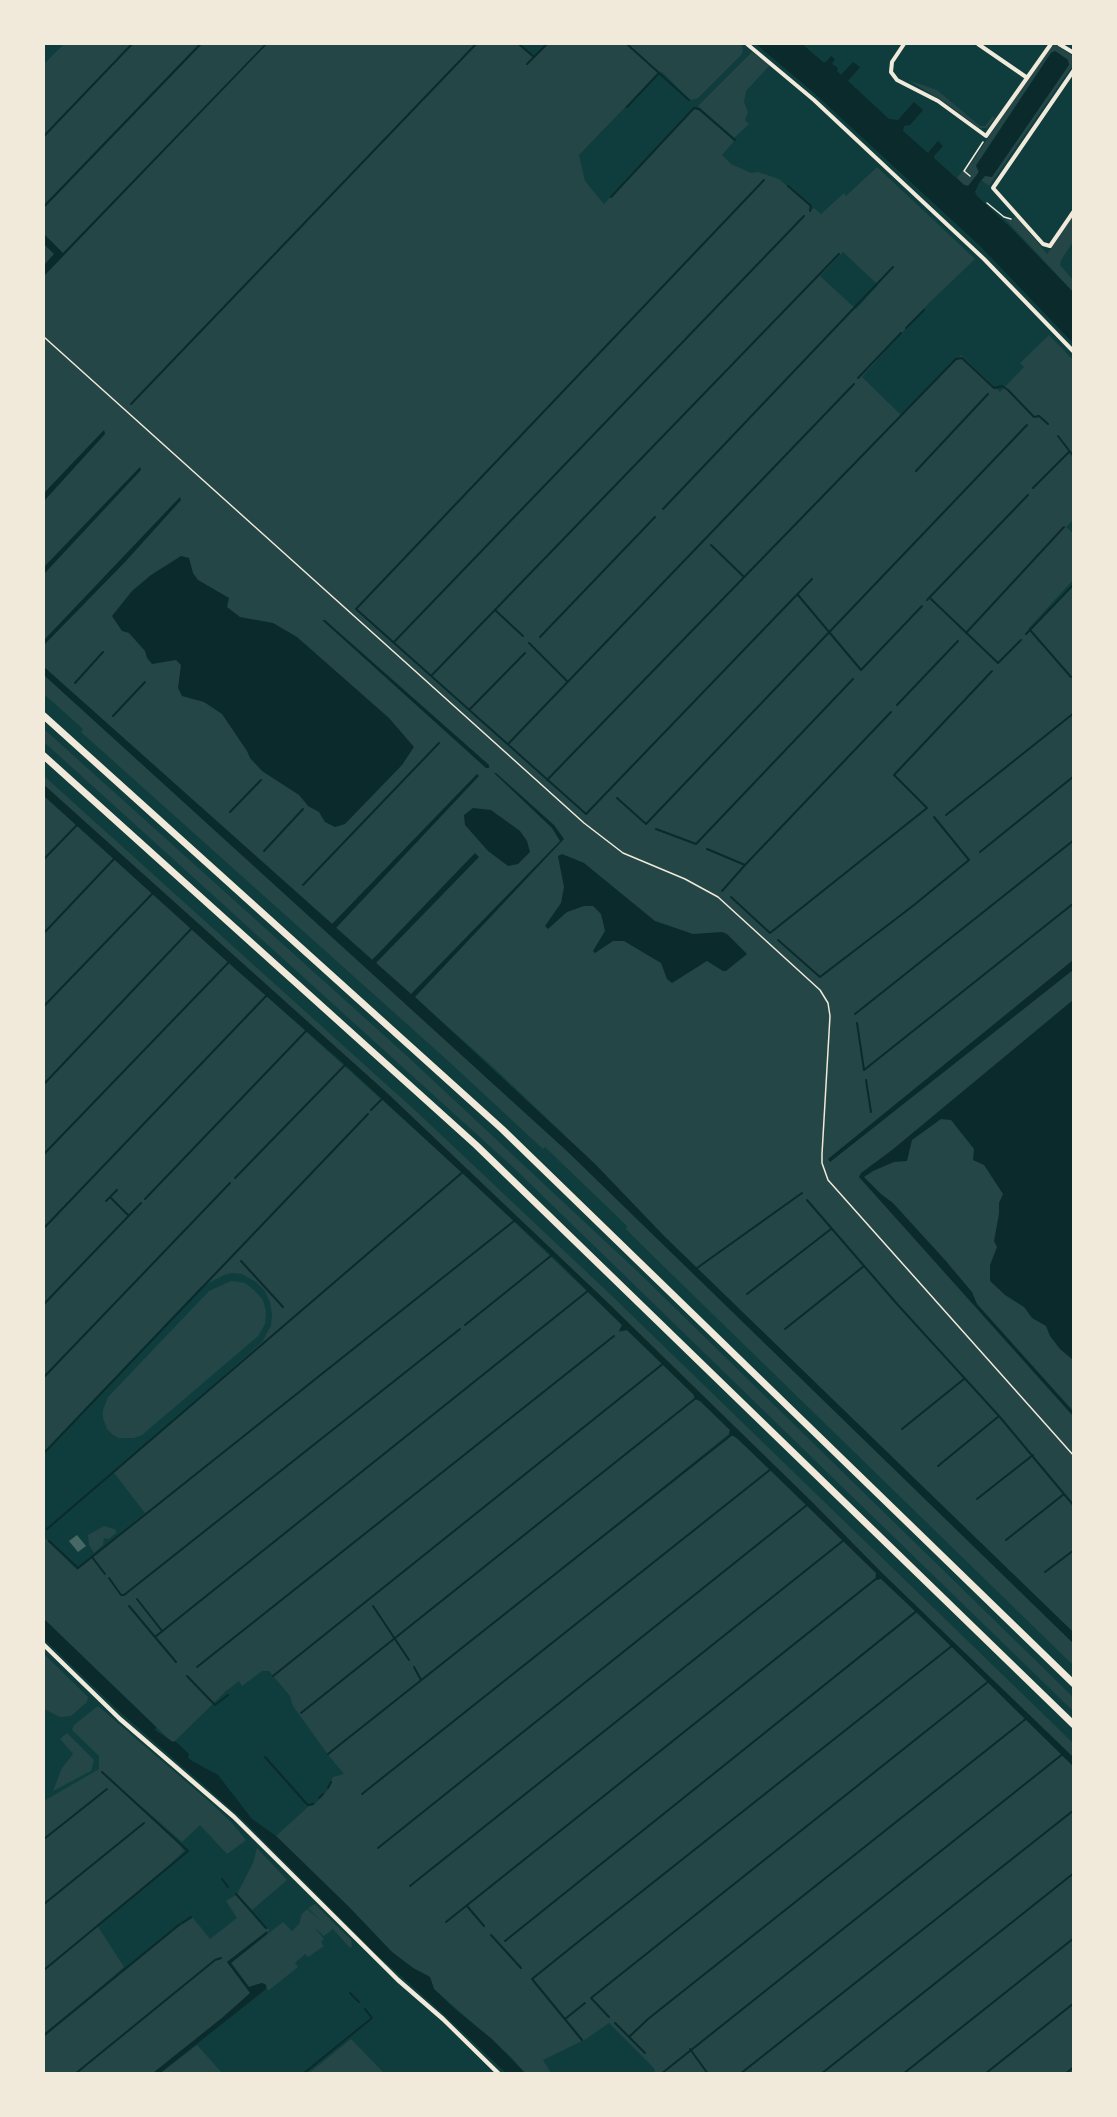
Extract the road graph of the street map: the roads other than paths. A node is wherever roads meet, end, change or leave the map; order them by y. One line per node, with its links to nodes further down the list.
1 (747, 44): 12 (street)
2 (904, 44): 10 (street)
3 (978, 44): 10 (street)
4 (1051, 44): 10 (street)
5 (1059, 44): 7 (street)
6 (1071, 44): 7 (street)
7 (1067, 49): 8 (street)
8 (1074, 53)
9 (1074, 70): 11 (street)
10 (1026, 77)
11 (1074, 211)
12 (1074, 352)
13 (44, 716): 16 (highway)
14 (44, 756): 17 (highway)
15 (44, 1645): 18 (street)
16 (1074, 1684)
17 (1074, 1725)
18 (499, 2073)

